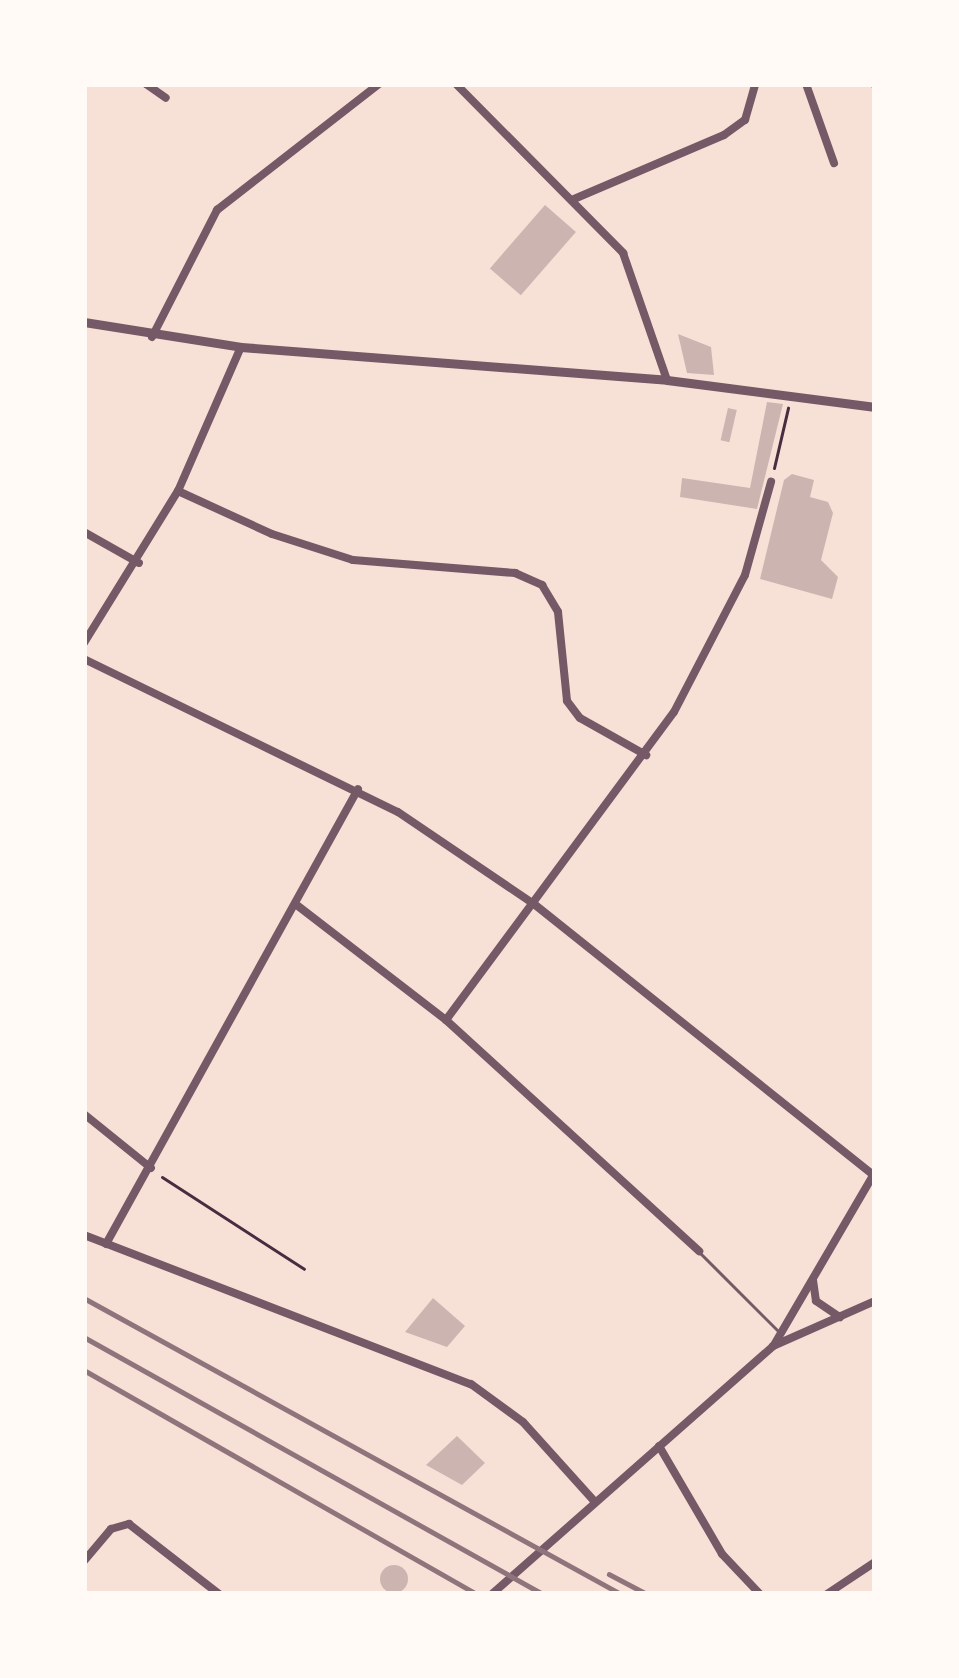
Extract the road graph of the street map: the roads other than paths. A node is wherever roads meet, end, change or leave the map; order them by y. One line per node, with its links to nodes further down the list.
1 (146, 84): 6 (street)
2 (379, 84): 10 (street)
3 (456, 84): 8 (street)
4 (755, 84): 8 (street)
5 (806, 84): 7 (street)
6 (166, 98)
7 (834, 164)
8 (574, 199): 12 (street)
9 (84, 322): 10 (street)
10 (152, 338): 11 (street)
11 (241, 347): 12 (street); 15 (street)
12 (667, 380): 13 (street)
13 (875, 406)
14 (771, 482): 20 (street)
15 (178, 491): 17 (street); 20 (street)
16 (84, 532): 17 (street)
17 (139, 563): 18 (street)
18 (84, 643)
19 (84, 659): 21 (street)
20 (646, 755): 22 (street)
21 (358, 789): 22 (street); 23 (street)
22 (535, 904): 24 (street); 27 (street)
23 (298, 906): 24 (street); 26 (street)
24 (446, 1020): 30 (street)
25 (84, 1114): 26 (street)
26 (151, 1168): 29 (street)
27 (874, 1174): 31 (street)
28 (84, 1235): 29 (street)
29 (106, 1244): 37 (street)
30 (699, 1251): 34 (lane)
31 (813, 1278): 33 (street); 34 (street)
32 (875, 1301): 33 (street)
33 (840, 1317): 35 (street)
34 (781, 1334): 35 (street)
35 (773, 1346): 36 (street)
36 (659, 1446): 37 (street); 42 (street)
37 (595, 1502): 41 (street)
38 (84, 1561): 40 (street)
39 (875, 1562): 43 (street)
40 (220, 1594)
41 (493, 1594)
42 (760, 1594)
43 (827, 1594)

